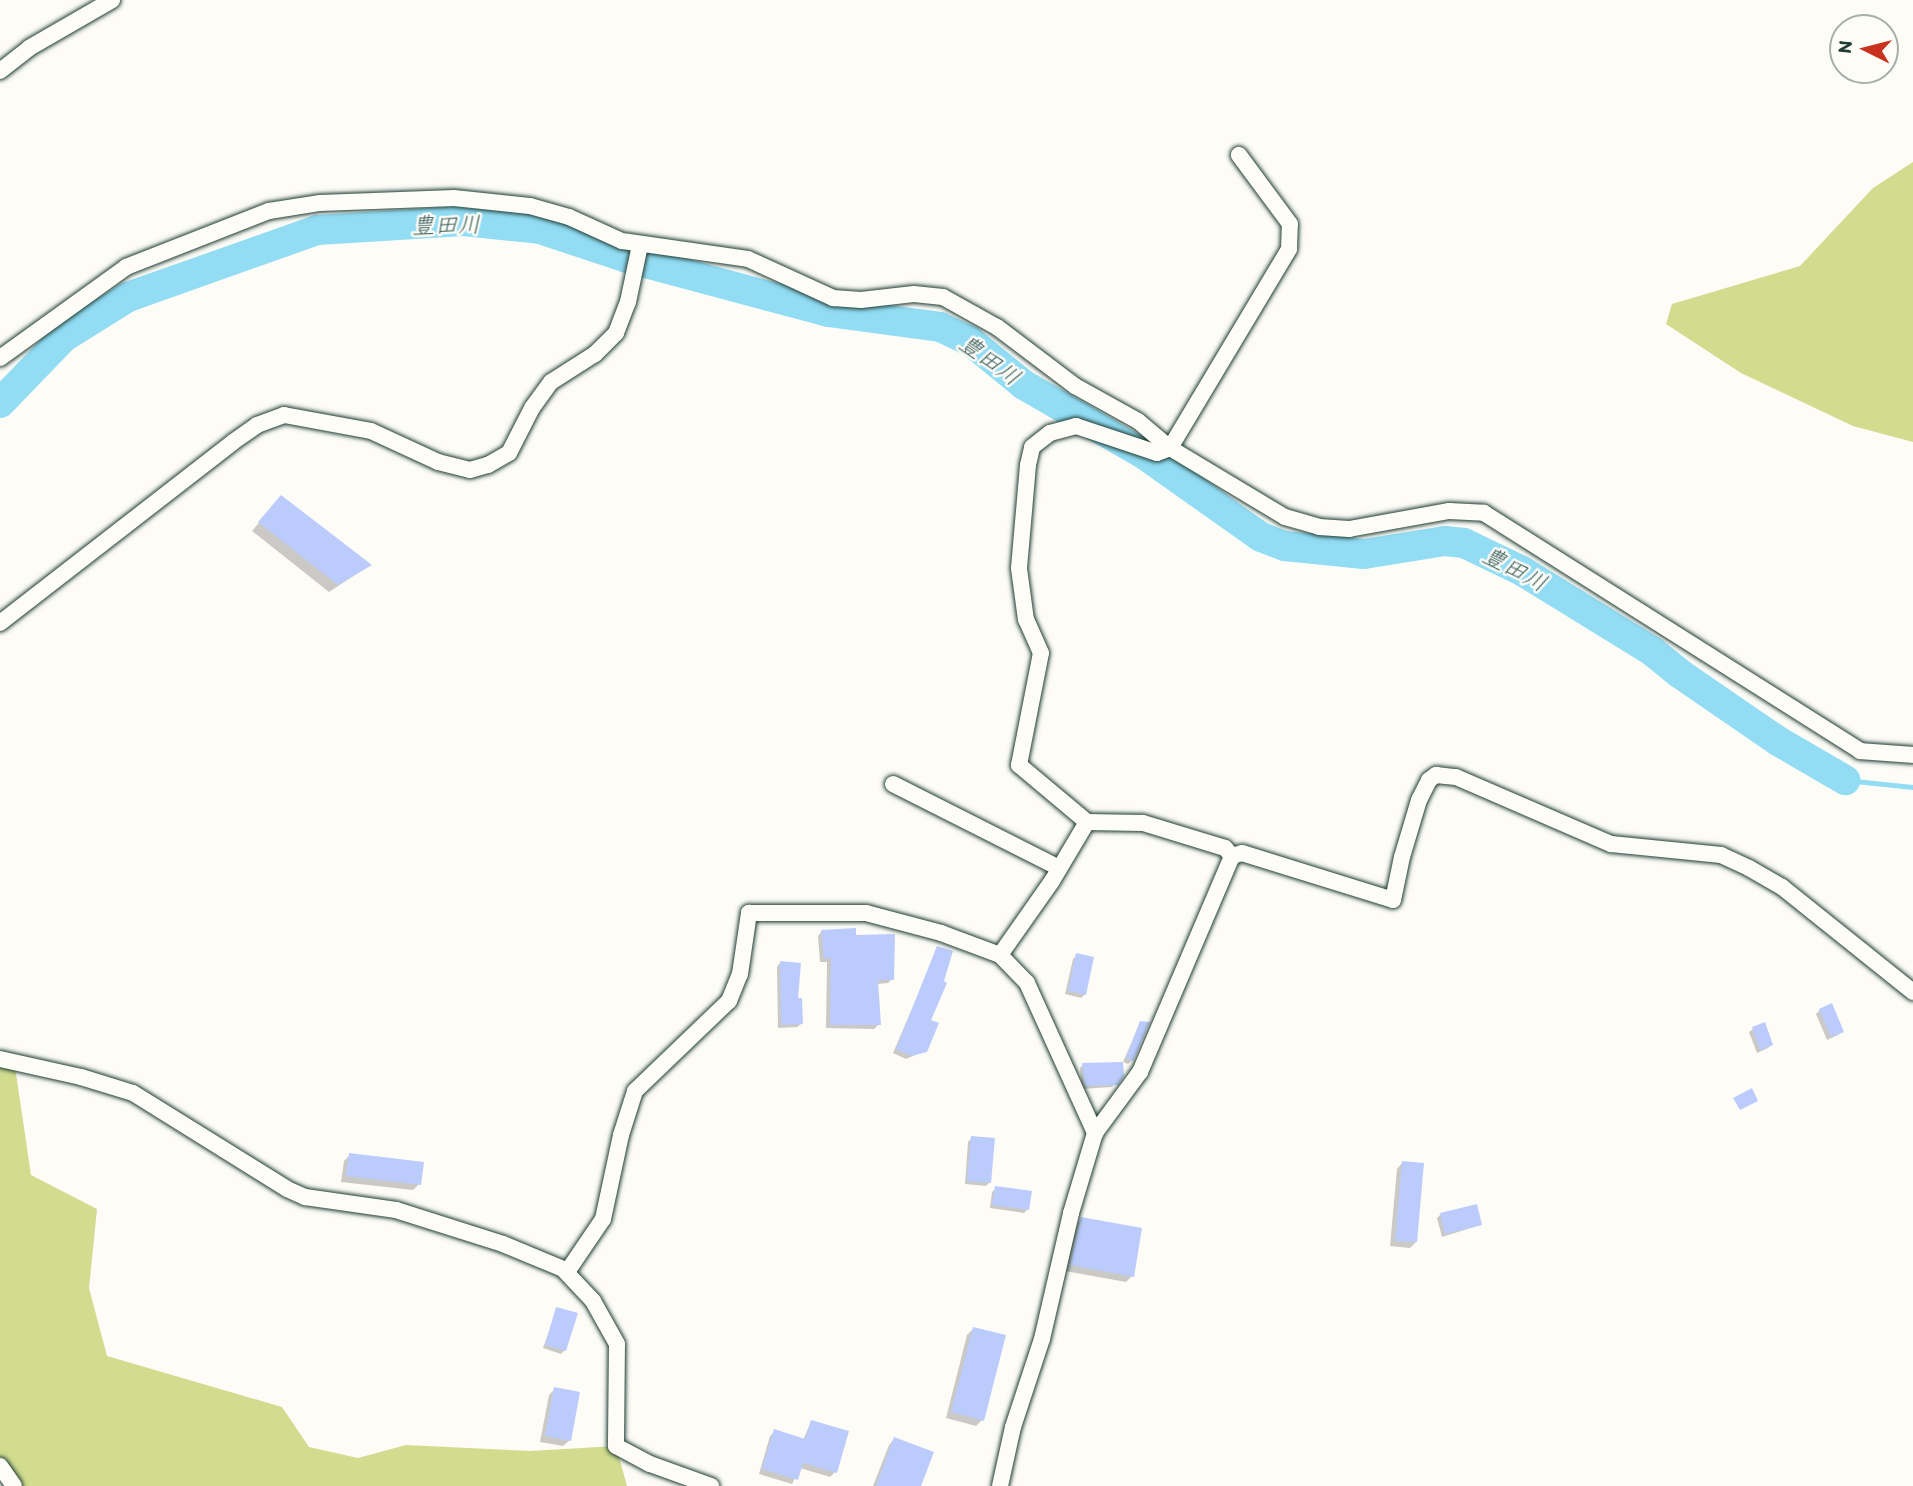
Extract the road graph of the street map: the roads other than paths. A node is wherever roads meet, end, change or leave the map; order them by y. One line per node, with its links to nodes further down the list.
1 (112, 0): 2 (street)
2 (0, 71)
3 (1239, 155): 6 (street)
4 (640, 245): 5 (street); 6 (street); 7 (street)
5 (0, 358)
6 (1170, 448): 8 (street); 10 (street)
7 (0, 623)
8 (1913, 755)
9 (893, 784): 12 (street)
10 (1087, 822): 11 (street); 12 (street)
11 (1232, 856): 14 (street); 16 (street)
12 (1059, 869): 13 (street)
13 (1000, 955): 16 (street); 17 (street)
14 (1913, 992)
15 (0, 1059): 17 (street)
16 (1095, 1133): 21 (street)
17 (567, 1272): 20 (street)
18 (0, 1466): 19 (street)
19 (14, 1486)
20 (711, 1486)
21 (1000, 1486)

